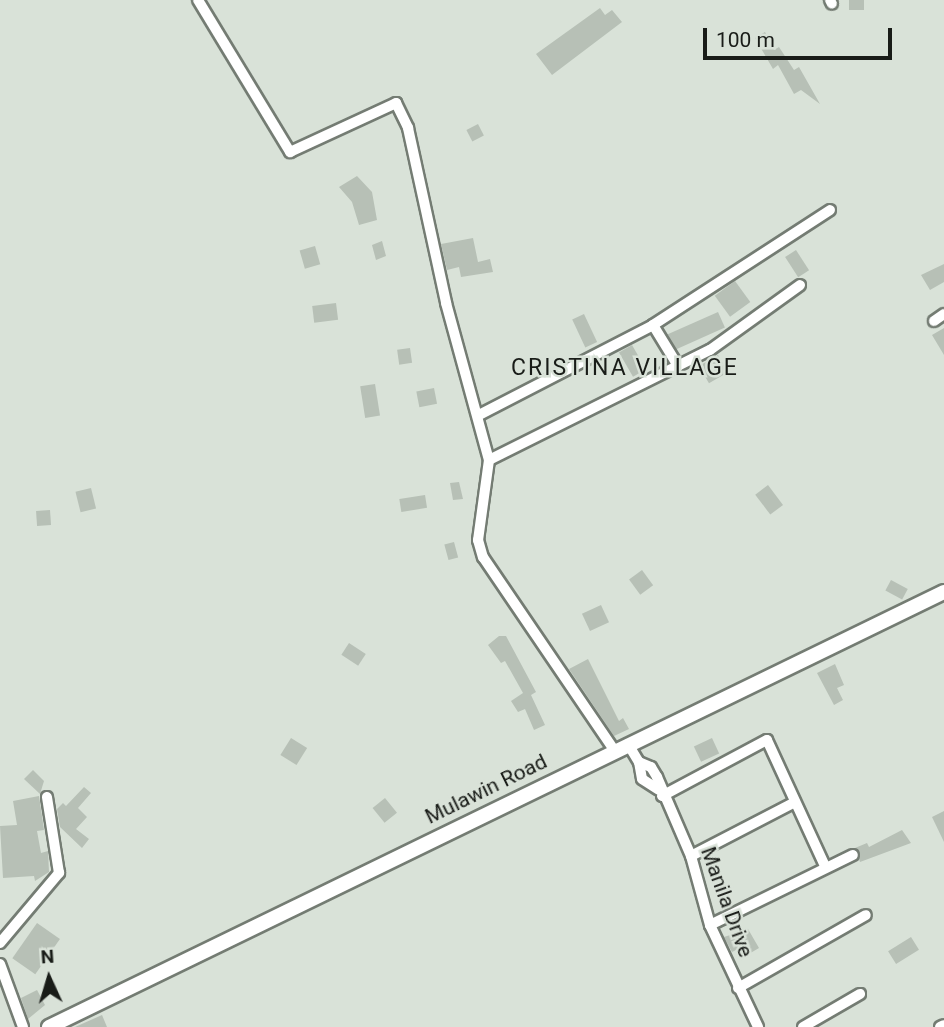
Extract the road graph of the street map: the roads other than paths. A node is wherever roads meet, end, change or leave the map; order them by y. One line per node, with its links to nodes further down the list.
1 (198, 0): 8 (street)
2 (830, 210): 6 (street)
3 (800, 285): 7 (street)
4 (944, 314): 5 (street)
5 (934, 321)
6 (653, 325): 7 (street); 8 (street)
7 (678, 366): 9 (street)
8 (480, 415): 9 (street)
9 (489, 460): 12 (street)
10 (944, 592): 11 (main road, Mulawin Road)
11 (628, 744): 12 (main road, Mulawin Road); 13 (street, Manila Drive)
12 (614, 750): 26 (main road, Mulawin Road)
13 (660, 793): 15 (street); 17 (street, Manila Drive)
14 (47, 797): 21 (street)
15 (795, 802): 17 (street); 18 (street)
16 (853, 855): 18 (street)
17 (691, 856): 20 (street, Manila Drive)
18 (825, 866): 20 (street)
19 (866, 915): 23 (street)
20 (710, 925): 23 (street, Manila Drive)
21 (0, 943)
22 (0, 964): 25 (street)
23 (738, 988): 27 (street, Manila Drive)
24 (860, 994): 28 (street)
25 (23, 1027)
26 (49, 1027)
27 (758, 1027)
28 (803, 1027)

